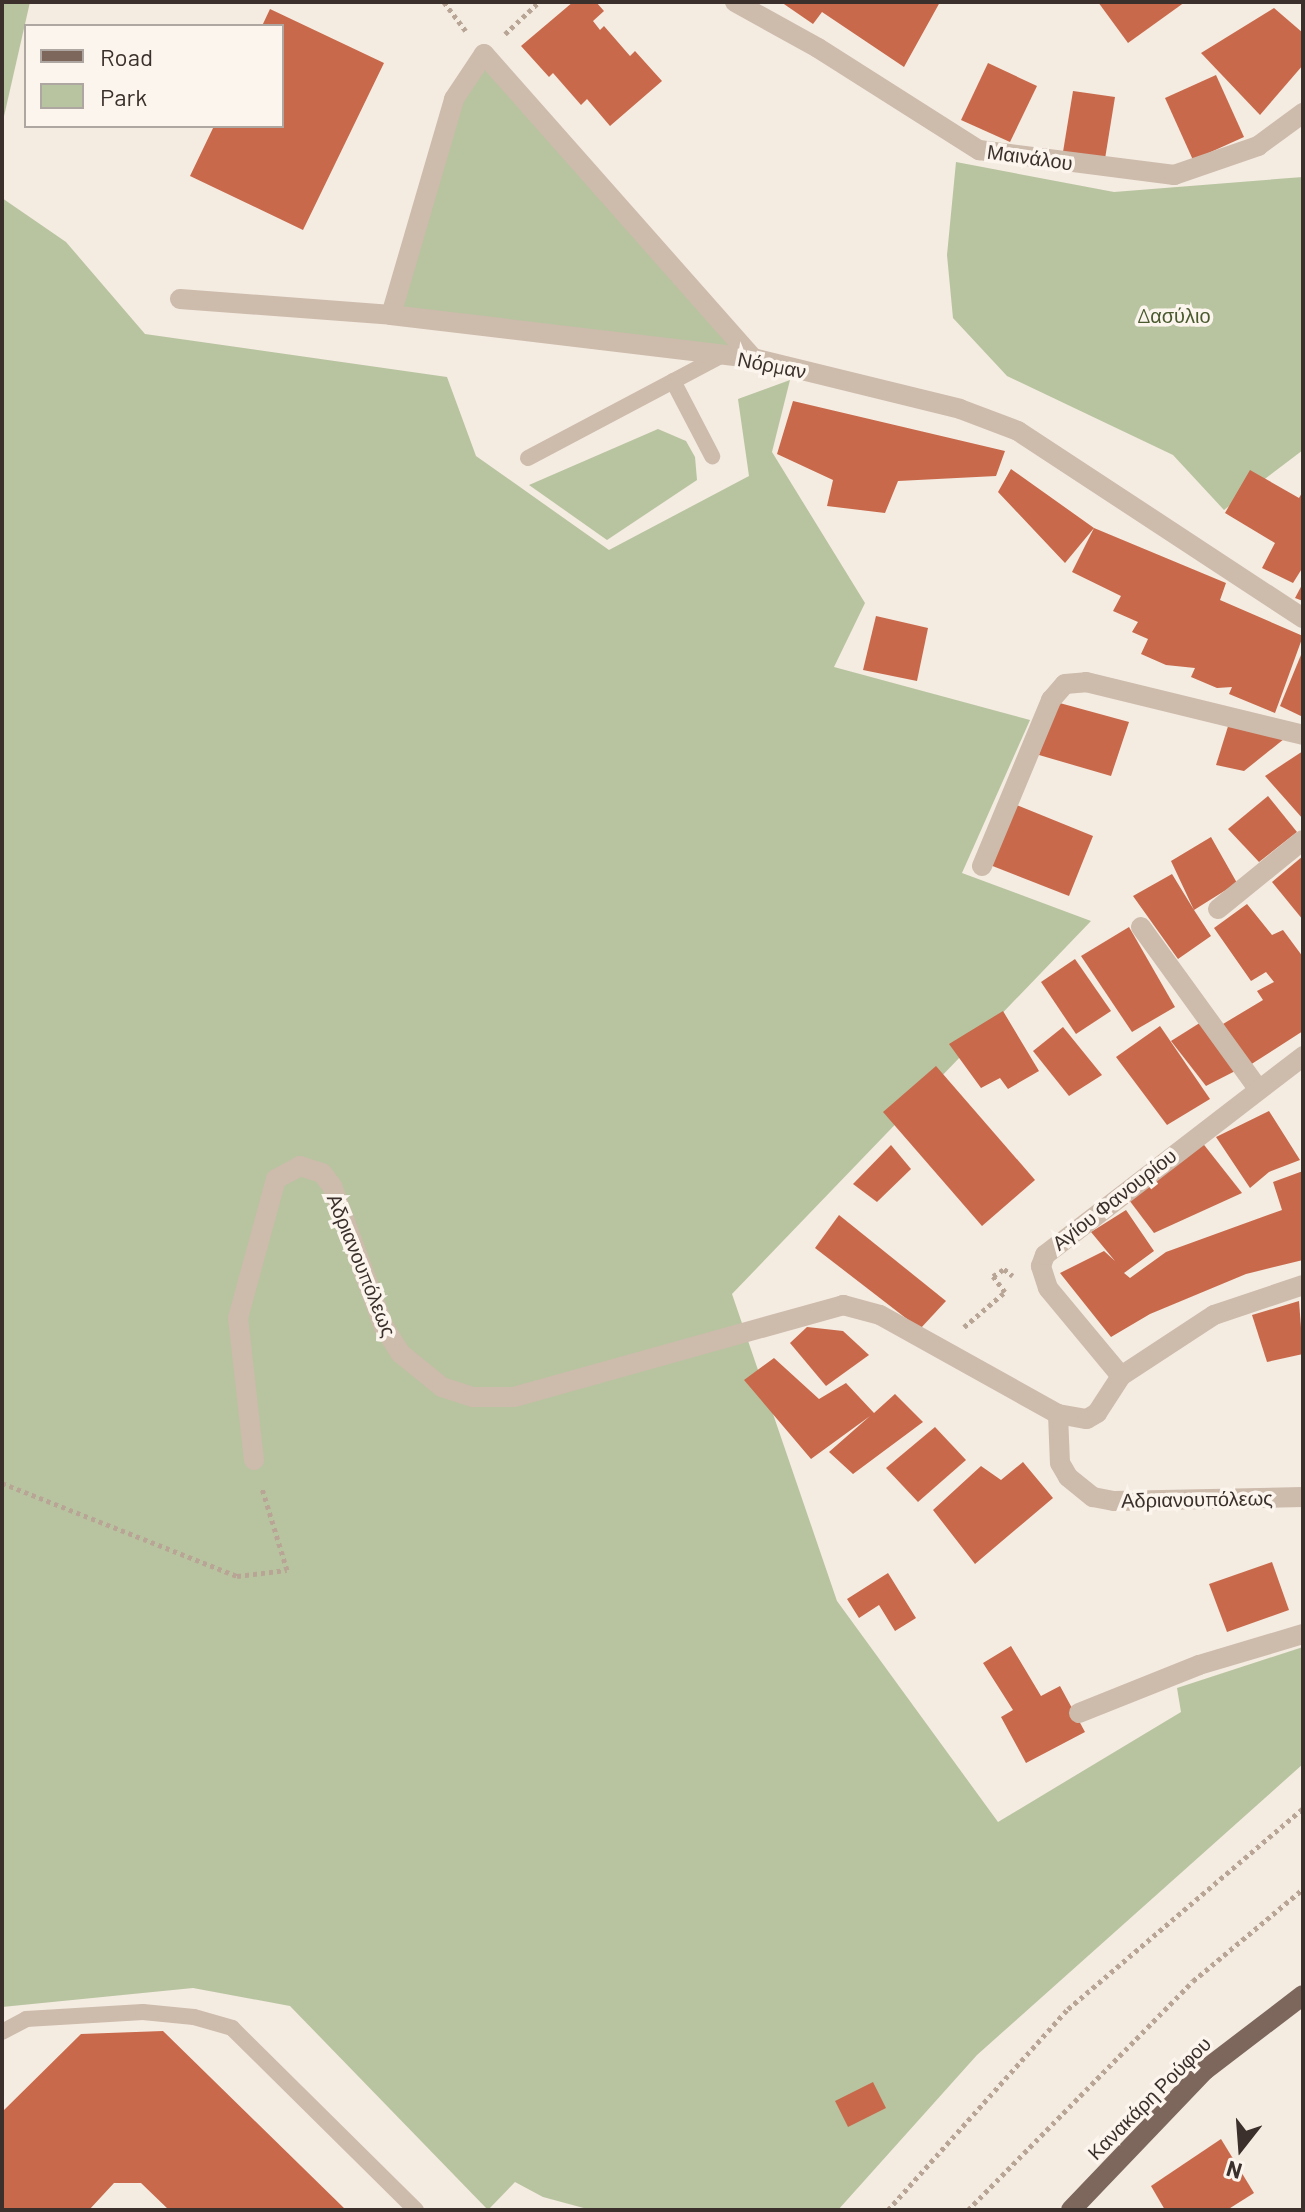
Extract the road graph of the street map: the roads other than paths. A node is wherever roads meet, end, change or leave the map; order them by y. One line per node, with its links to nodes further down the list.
1 (735, 2): 2 (street, Μαινάλου)
2 (1303, 113)
3 (180, 299): 4 (street, Νόρμαν)
4 (391, 315): 5 (street, Νόρμαν); 6 (street)
5 (721, 356): 6 (street, Νόρμαν); 7 (lane)
6 (753, 358): 10 (street, Νόρμαν)
7 (673, 381): 8 (lane); 9 (lane)
8 (712, 456)
9 (528, 458)
10 (1303, 618)
11 (1303, 735): 13 (street)
12 (1303, 840): 14 (street)
13 (982, 866)
14 (1218, 909)
15 (1141, 927): 17 (street)
16 (1303, 1056): 17 (street, Αγίου Φανουρίου)
17 (1257, 1087): 19 (street, Αγίου Φανουρίου)
18 (1303, 1285): 19 (street)
19 (1121, 1376): 20 (street)
20 (1058, 1414): 21 (street, Αδριανουπόλεως); 22 (street, Αδριανουπόλεως)
21 (254, 1460)
22 (1303, 1497)
23 (1303, 1634): 24 (street)
24 (1079, 1713)
25 (1303, 1995): 28 (main road, Κανακάρη Ρούφου)
26 (2, 2032): 27 (lane)
27 (416, 2210)
28 (1071, 2210)

